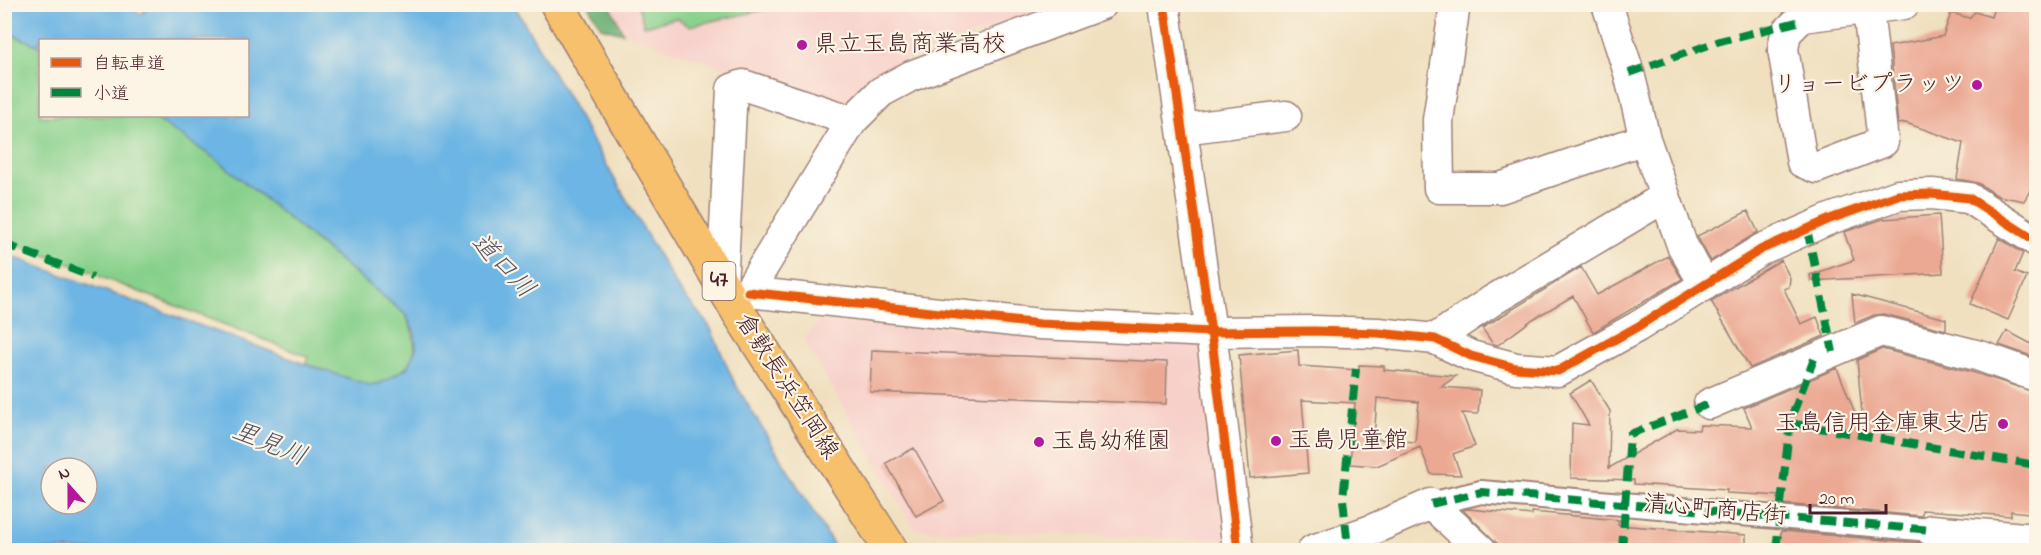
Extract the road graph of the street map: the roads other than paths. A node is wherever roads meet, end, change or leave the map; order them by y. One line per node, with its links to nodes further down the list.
1 (557, 4): 15 (main road, 倉敷長浜笠岡線 / 47)
2 (1102, 4): 9 (street)
3 (1164, 4): 10 (street)
4 (1455, 4): 11 (street)
5 (1607, 4): 11 (street)
6 (1904, 4): 7 (street)
7 (1868, 9): 7 (street)
8 (1286, 116): 10 (street)
9 (852, 121): 15 (street); 15 (street)
10 (1182, 129): 16 (street)
11 (1645, 139): 12 (street)
12 (1665, 197): 14 (street); 17 (street)
13 (2037, 241): 14 (street)
14 (1705, 285): 17 (street)
15 (736, 296): 16 (street); 23 (main road, 倉敷長浜笠岡線 / 47)
16 (1210, 332): 17 (street); 24 (street)
17 (1435, 339)
18 (2037, 376): 19 (street)
19 (1709, 404)
20 (1431, 504): 21 (street, 清心町商店街); 25 (street); 26 (street)
21 (1931, 530): 22 (street, 清心町商店街)
22 (2037, 539)
23 (891, 550)
24 (1238, 550)
25 (1313, 550)
26 (1481, 550)

